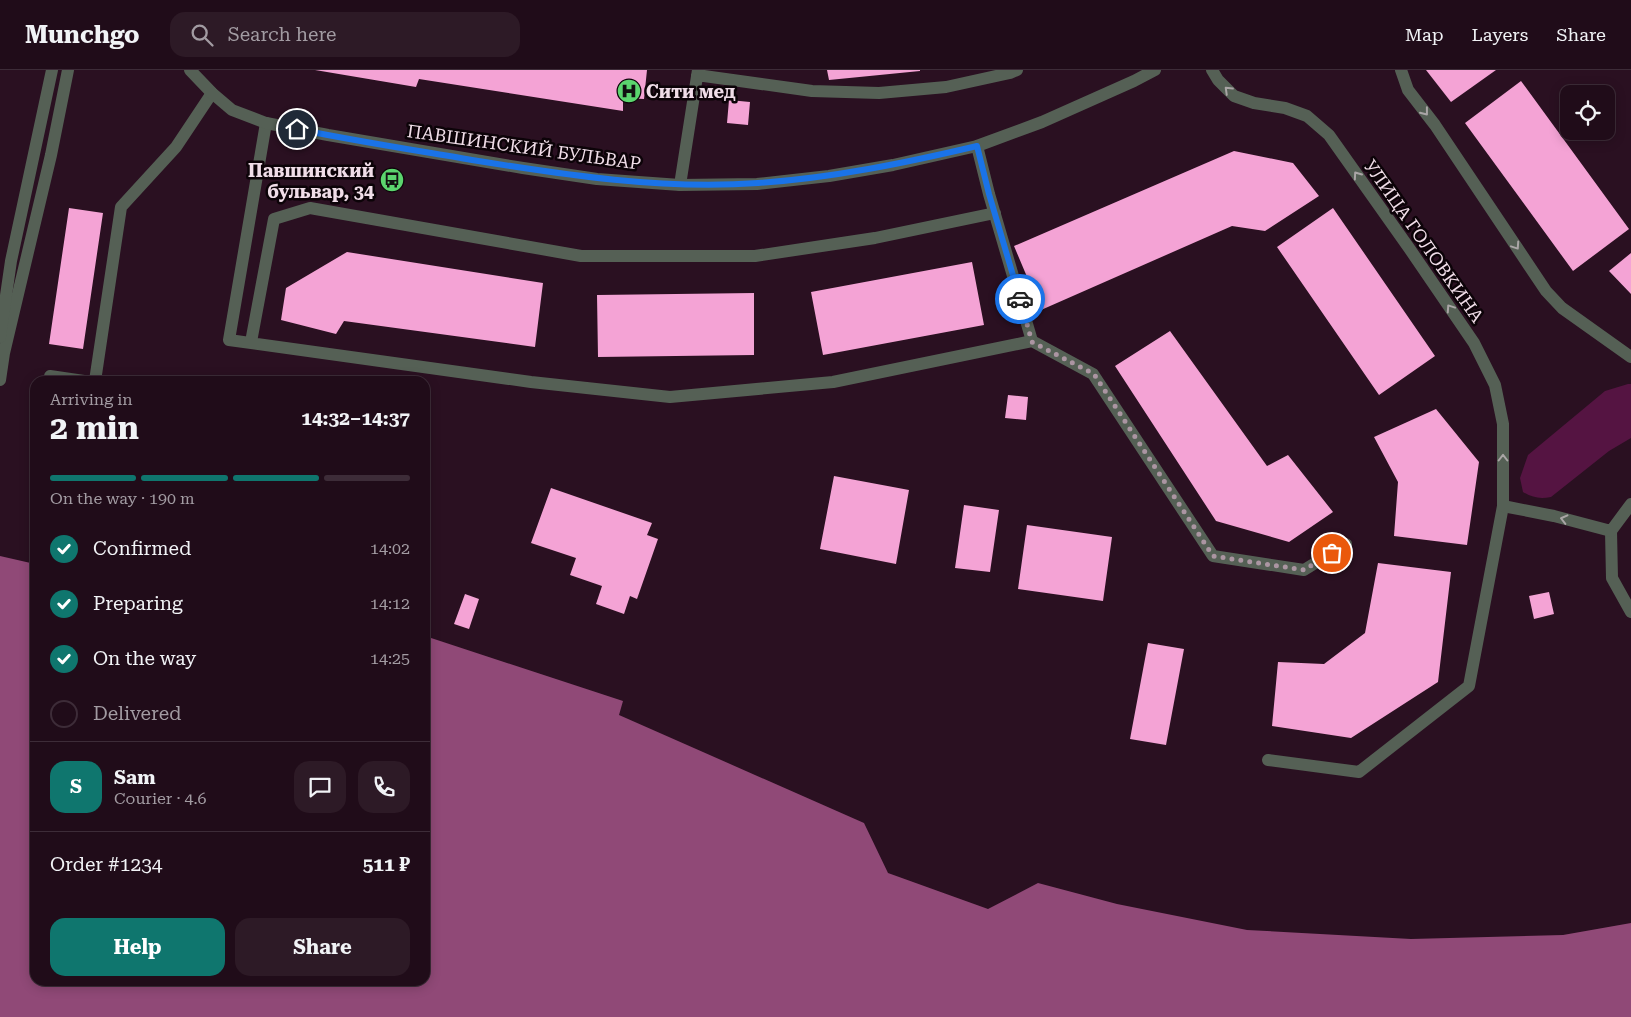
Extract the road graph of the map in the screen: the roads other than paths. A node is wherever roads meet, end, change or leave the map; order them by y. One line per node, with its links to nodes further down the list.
1 (52, 70): 14 (street)
2 (68, 70): 19 (street)
3 (190, 70): 9 (street, ПАВШИНСКИЙ БУЛЬВАР)
4 (1016, 70): 8 (street)
5 (1154, 70): 11 (street, ПАВШИНСКИЙ БУЛЬВАР)
6 (1212, 70): 21 (street, УЛИЦА ГОЛОВКИНА, one-way to 6)
7 (1401, 70): 17 (street, one-way to 17)
8 (698, 73): 12 (street)
9 (212, 93): 10 (street, ПАВШИНСКИЙ БУЛЬВАР); 18 (street)
10 (266, 123): 12 (street, ПАВШИНСКИЙ БУЛЬВАР); 15 (street)
11 (977, 146): 12 (street, ПАВШИНСКИЙ БУЛЬВАР); 13 (street)
12 (680, 184)
13 (995, 213): 15 (street); 16 (street)
14 (0, 337)
15 (251, 342): 16 (street)
16 (1032, 342): 23 (street)
17 (1631, 357)
18 (96, 376)
19 (0, 380)
20 (1631, 504): 22 (street)
21 (1502, 506): 22 (street, one-way to 21); 25 (street, УЛИЦА ГОЛОВКИНА)
22 (1611, 530): 24 (street)
23 (1346, 544)
24 (1631, 612)
25 (1268, 760)

